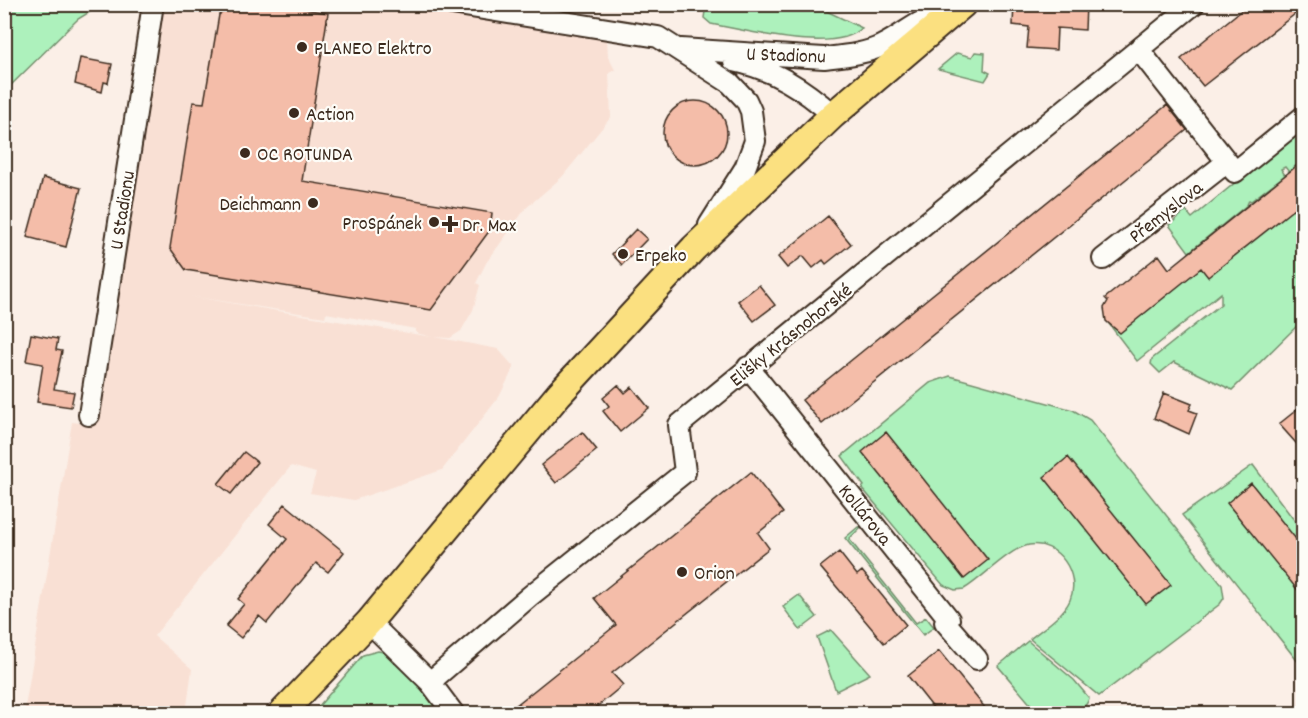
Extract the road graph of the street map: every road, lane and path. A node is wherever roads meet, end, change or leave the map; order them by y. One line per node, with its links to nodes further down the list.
1 (153, 4): 13 (street, U Stadionu)
2 (452, 4): 5 (street, U Stadionu)
3 (1194, 4): 6 (street, Elišky Krásnohorské)
4 (959, 7): 5 (street, U Stadionu); 7 (main road)
5 (678, 48): 7 (street, U Stadionu); 10 (street, U Stadionu)
6 (1139, 50): 9 (street); 12 (street, Elišky Krásnohorské)
7 (833, 115): 10 (main road)
8 (1304, 116): 9 (street)
9 (1227, 162): 11 (street, Přemyslova)
10 (694, 248): 14 (main road)
11 (1103, 260)
12 (748, 367): 15 (street, Kollárova); 16 (street, Elišky Krásnohorské)
13 (89, 415)
14 (369, 622): 16 (street); 17 (main road)
15 (977, 658)
16 (430, 682): 18 (street)
17 (281, 714)
18 (454, 714)

